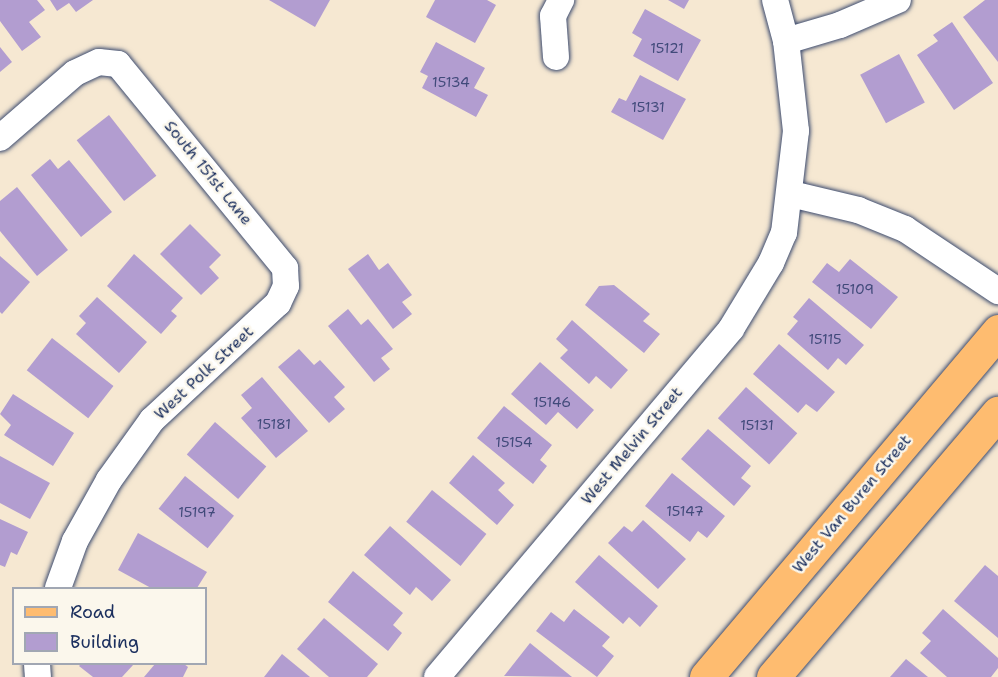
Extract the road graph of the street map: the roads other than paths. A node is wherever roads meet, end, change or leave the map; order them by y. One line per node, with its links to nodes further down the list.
1 (561, 0): 5 (street)
2 (775, 0): 4 (street, West Melvin Street)
3 (898, 0): 4 (street)
4 (786, 41): 7 (street, West Melvin Street)
5 (556, 57)
6 (0, 138): 8 (street, South 151st Lane)
7 (791, 194): 9 (street); 13 (street, West Melvin Street)
8 (286, 286): 12 (street, West Polk Street)
9 (998, 291)
10 (998, 331): 14 (main road, West Van Buren Street)
11 (998, 412): 15 (main road)
12 (58, 587)
13 (437, 677)
14 (706, 677)
15 (773, 677)

